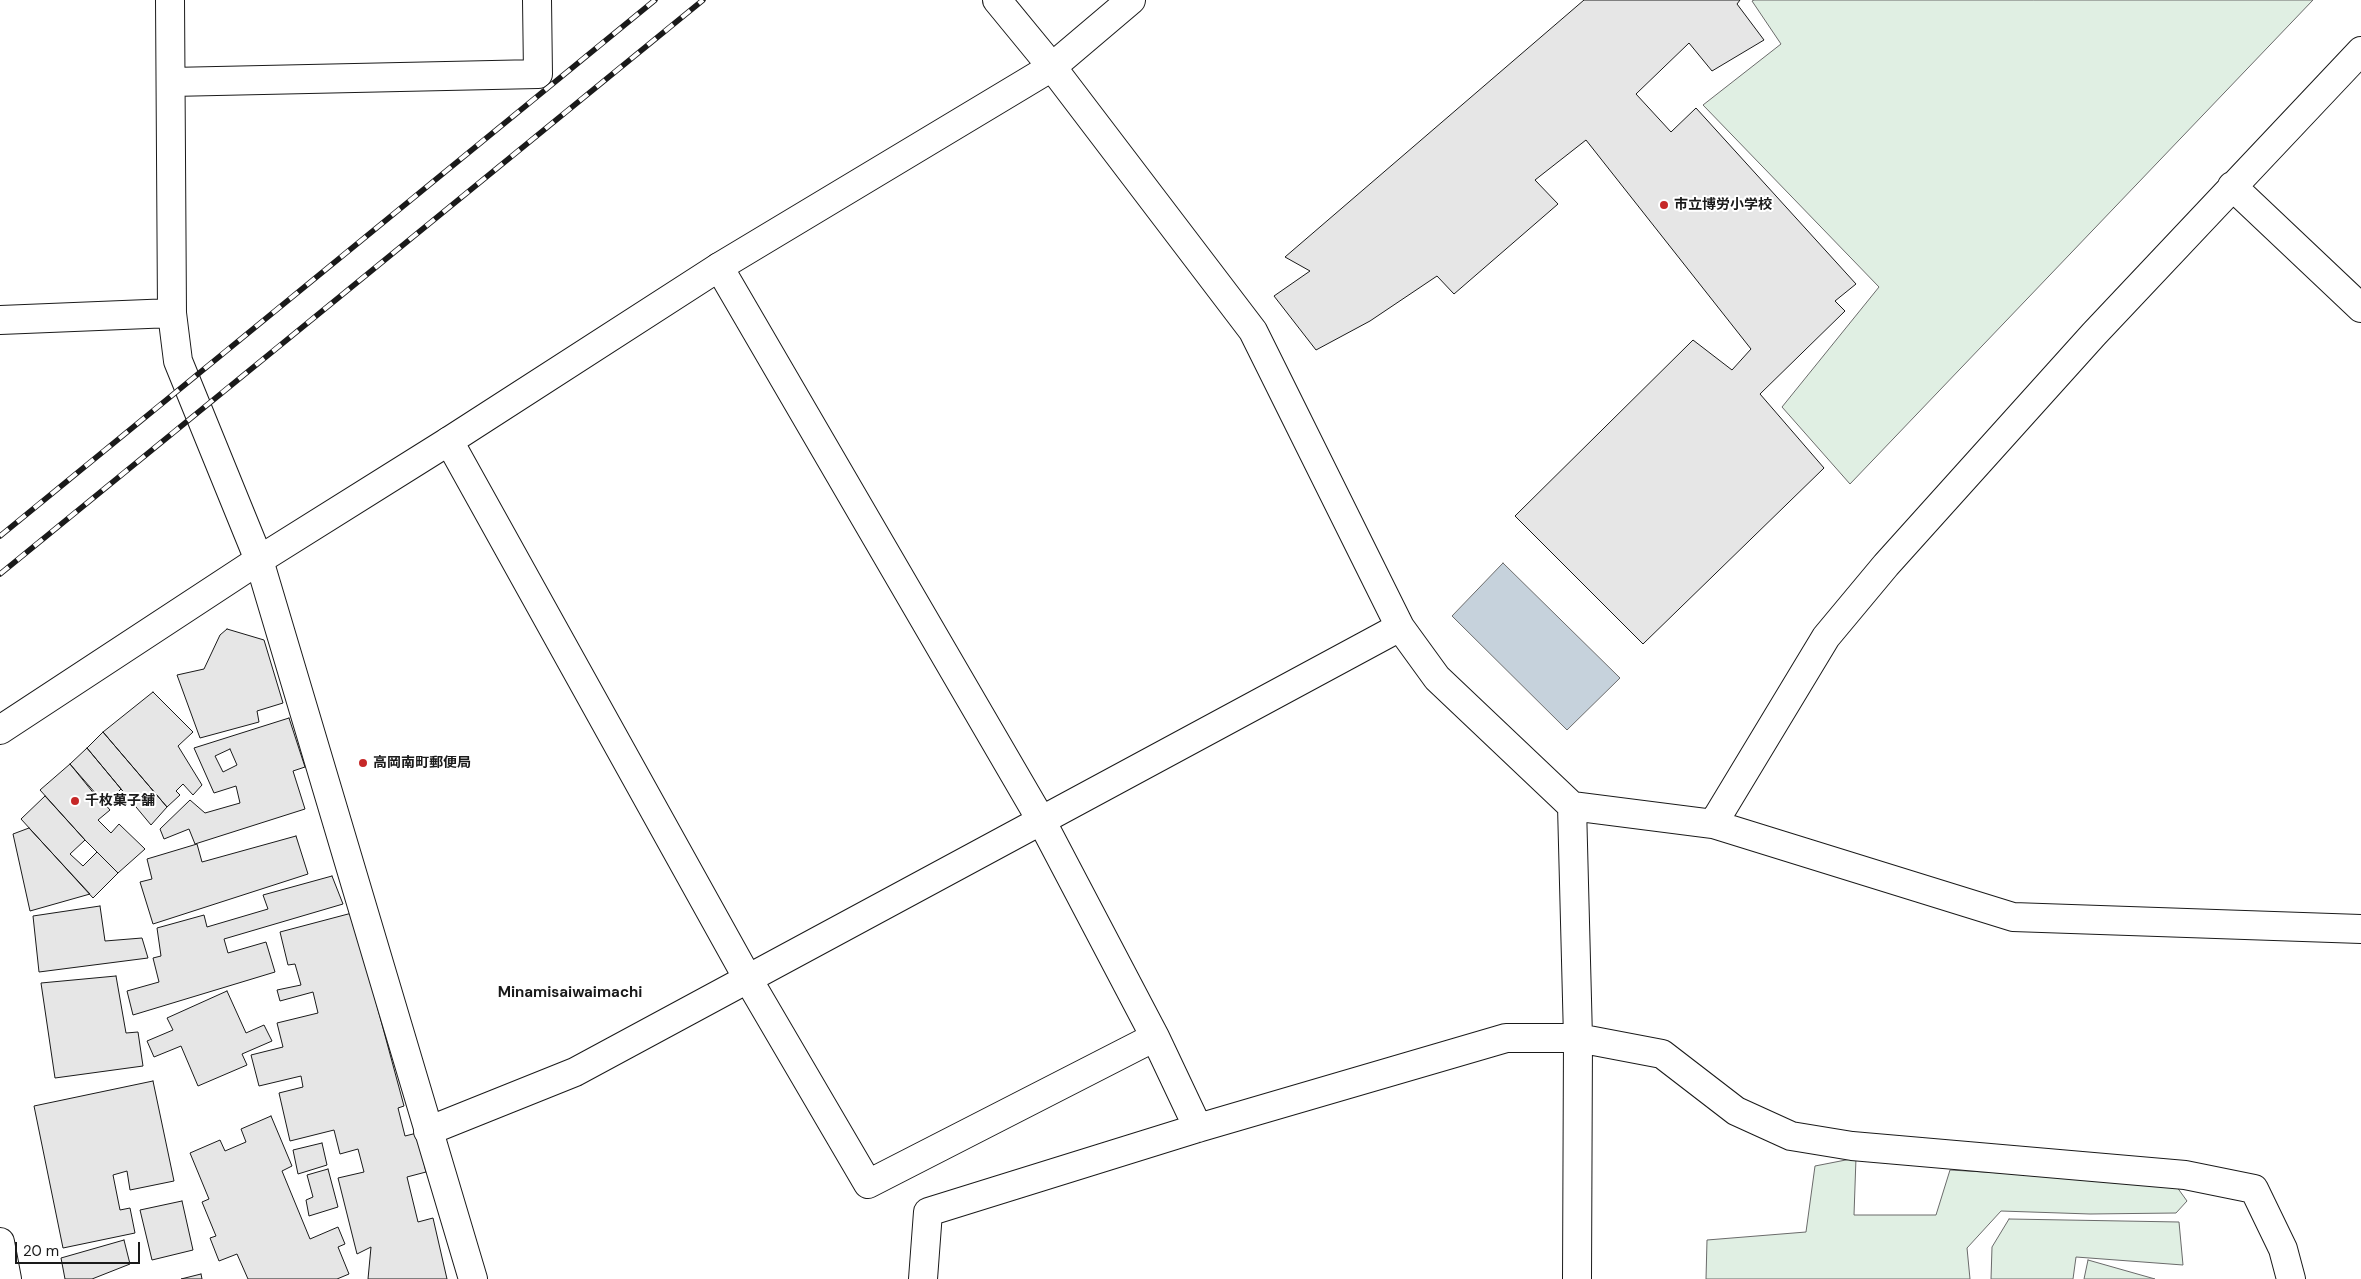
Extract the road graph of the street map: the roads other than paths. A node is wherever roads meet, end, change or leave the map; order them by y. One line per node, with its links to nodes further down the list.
1 (170, 0): 7 (main road)
2 (537, 0): 7 (main road)
3 (996, 0): 6 (main road)
4 (1131, 0): 6 (main road)
5 (2361, 51): 8 (main road)
6 (1052, 67): 9 (main road); 15 (main road)
7 (171, 82): 11 (main road)
8 (2232, 186): 10 (main road); 19 (main road)
9 (719, 267): 13 (main road); 18 (main road)
10 (2361, 308)
11 (172, 313): 12 (main road); 14 (main road)
12 (0, 320)
13 (449, 441): 14 (main road); 21 (main road)
14 (259, 560): 16 (main road); 25 (main road)
15 (1400, 627): 17 (main road); 18 (main road)
16 (0, 730)
17 (1572, 806): 19 (main road); 23 (main road)
18 (1041, 820): 21 (main road); 22 (main road)
19 (1713, 824): 20 (main road)
20 (2361, 929)
21 (748, 979): 22 (main road); 25 (main road)
22 (1155, 1037): 24 (main road)
23 (1578, 1038): 24 (main road); 30 (main road); 31 (main road)
24 (1198, 1128): 29 (main road)
25 (428, 1130): 28 (main road)
26 (0, 1242): 27 (main road)
27 (7, 1279)
28 (473, 1279)
29 (923, 1279)
30 (1577, 1279)
31 (2291, 1279)

